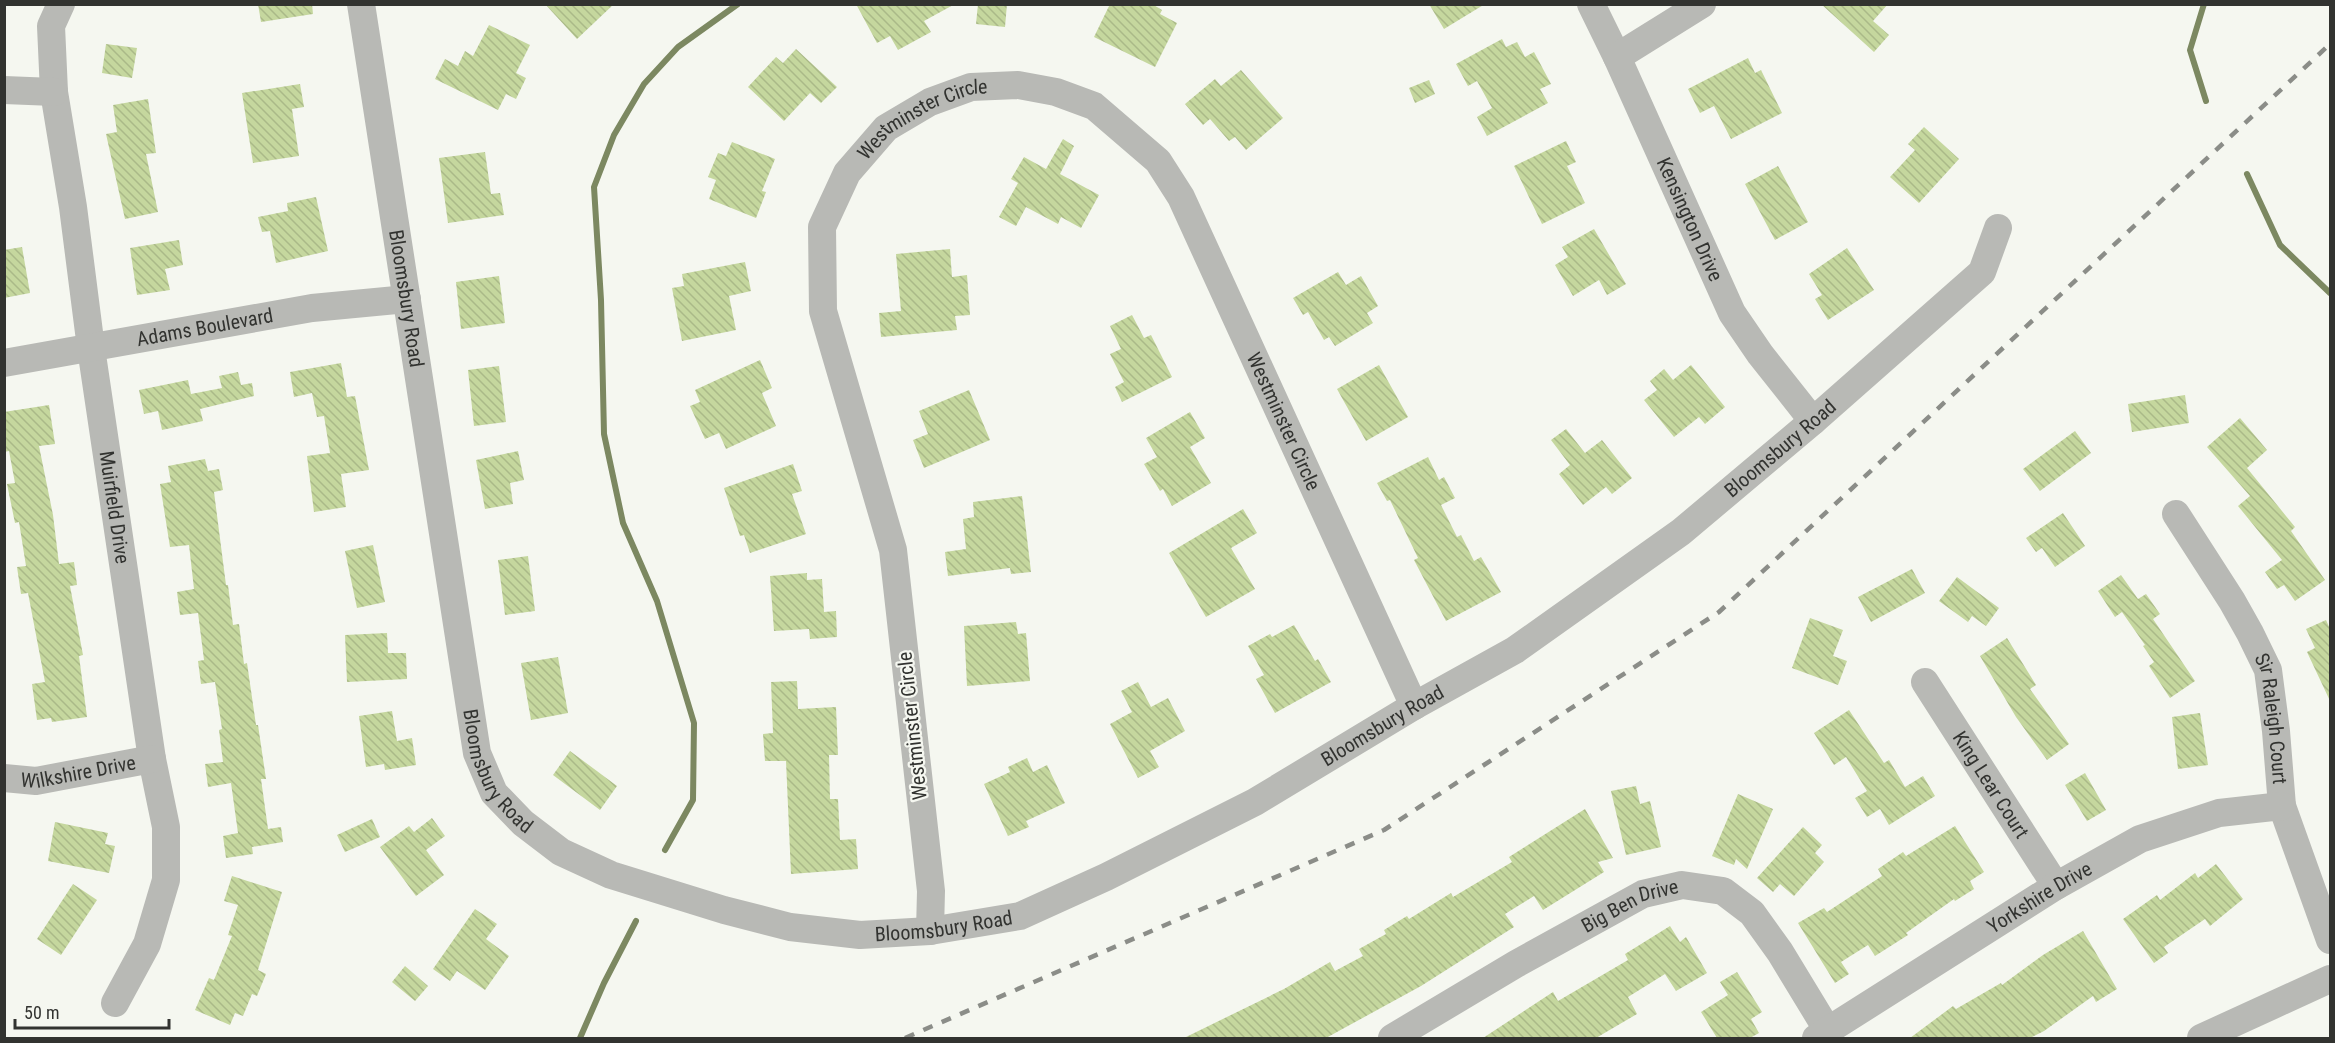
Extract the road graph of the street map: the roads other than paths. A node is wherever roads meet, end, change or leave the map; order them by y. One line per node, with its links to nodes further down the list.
1 (60, 4): 7 (street, Muirfield Drive)
2 (361, 4): 9 (street, Bloomsbury Road)
3 (1591, 4): 5 (street, Kensington Drive)
4 (1702, 4): 5 (street)
5 (1617, 57): 12 (street, Kensington Drive)
6 (4, 90): 7 (street)
7 (54, 92): 10 (street, Muirfield Drive)
8 (1998, 228): 12 (street, Bloomsbury Road)
9 (407, 299): 10 (street, Adams Boulevard); 20 (street, Bloomsbury Road)
10 (91, 348): 11 (street, Adams Boulevard); 16 (street, Muirfield Drive)
11 (4, 363)
12 (1813, 421): 15 (street, Bloomsbury Road)
13 (2176, 514): 18 (street, Sir Raleigh Court)
14 (1925, 682): 19 (street, King Lear Court)
15 (1414, 706): 20 (street, Bloomsbury Road); 20 (street, Westminster Circle)
16 (152, 759): 17 (street, Wilkshire Drive); 23 (street, Muirfield Drive)
17 (4, 778)
18 (2282, 806): 19 (street, Yorkshire Drive); 21 (street, Sir Raleigh Court)
19 (2056, 886): 24 (street, Yorkshire Drive)
20 (930, 931)
21 (2331, 940)
22 (2331, 979): 26 (street)
23 (115, 1003)
24 (1822, 1035): 25 (street, Big Ben Drive)
25 (1392, 1038)
26 (2201, 1038)

